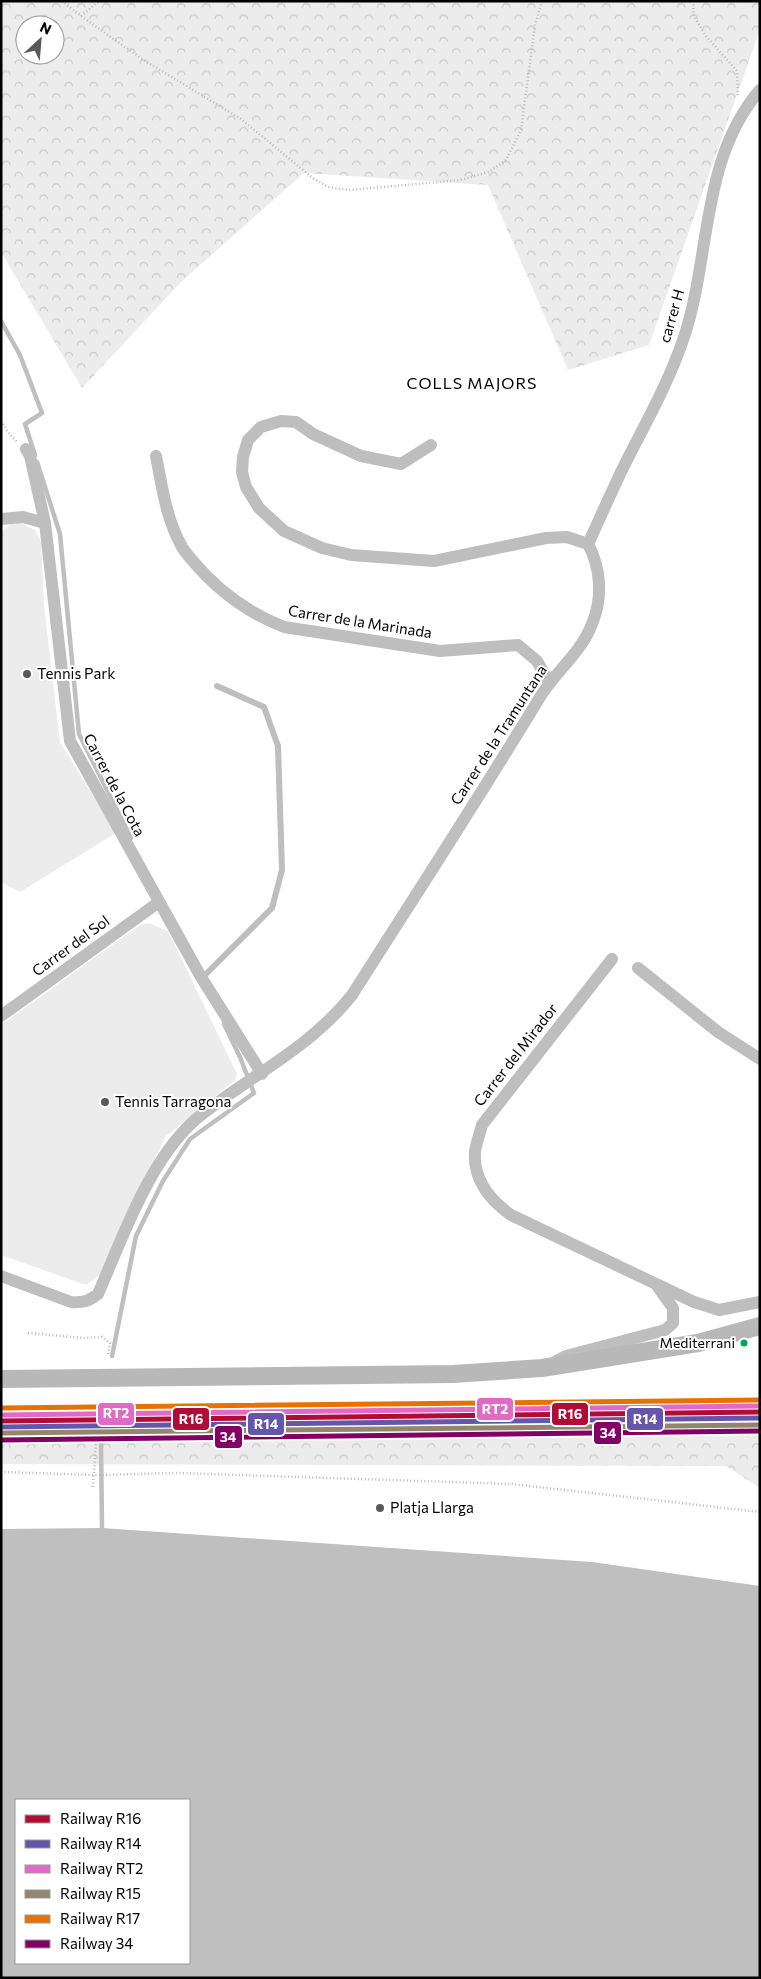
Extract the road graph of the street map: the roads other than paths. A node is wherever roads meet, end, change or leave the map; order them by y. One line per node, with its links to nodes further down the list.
1 (760, 90): 7 (street, carrer H)
2 (430, 445): 7 (street)
3 (28, 453): 6 (street, Carrer de la Cota)
4 (156, 456): 8 (street, Carrer de la Marinada)
5 (1, 519): 6 (street)
6 (45, 523): 10 (street, Carrer de la Cota)
7 (588, 544): 8 (street, Carrer de la Tramuntana)
8 (550, 682): 16 (street, Carrer de la Tramuntana)
9 (217, 686): 13 (lane)
10 (159, 902): 13 (street, Carrer de la Cota); 14 (street, Carrer del Sol)
11 (612, 959): 18 (street, Carrer del Mirador)
12 (638, 968): 15 (street)
13 (201, 978): 16 (street, Carrer de la Cota)
14 (1, 1016)
15 (760, 1059)
16 (259, 1076): 17 (street, Carrer de la Tramuntana)
17 (1, 1276)
18 (658, 1286): 19 (street, Carrer del Mirador); 21 (street, Carrer del Mirador)
19 (760, 1302)
20 (760, 1326): 21 (street)
21 (542, 1368): 22 (street)
22 (1, 1379)

